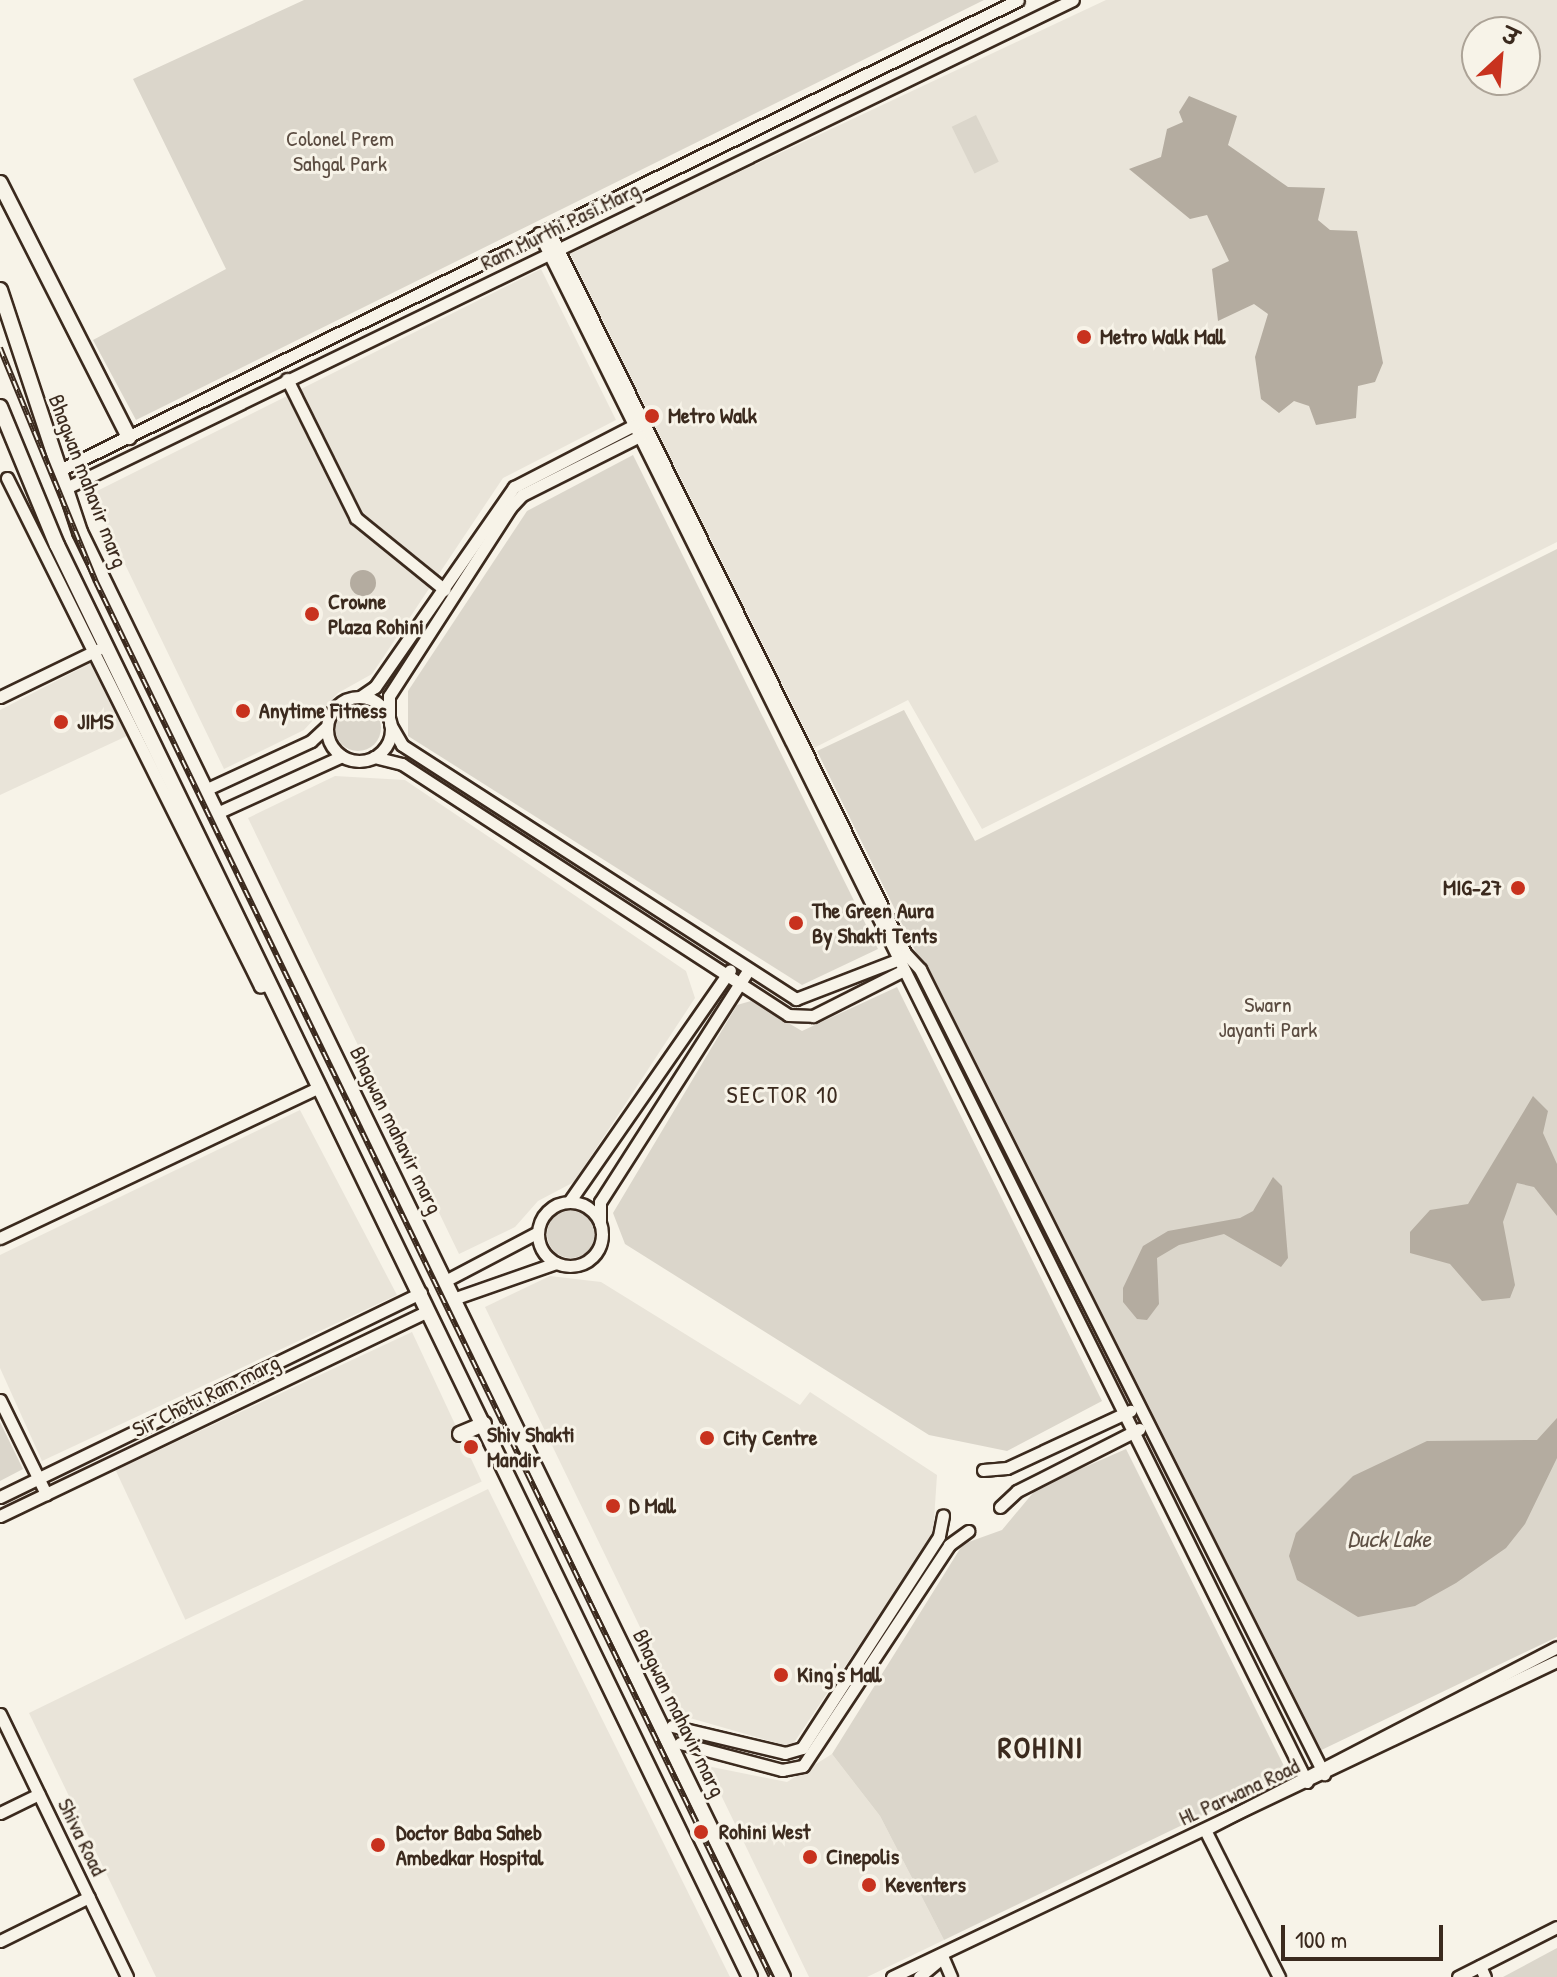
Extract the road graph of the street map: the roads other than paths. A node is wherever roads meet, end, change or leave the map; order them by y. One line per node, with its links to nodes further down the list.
1 (1018, 0): 4 (street, Ram Murthi Pasi Marg)
2 (1073, 0): 5 (street, Ram Murthi Pasi Marg)
3 (0, 183): 11 (main road)
4 (544, 231): 5 (street); 11 (street, Ram Murthi Pasi Marg)
5 (553, 252): 7 (street, Ram Murthi Pasi Marg); 9 (street); 30 (street)
6 (0, 290): 12 (main road, Bhagwan mahavir marg)
7 (287, 379): 15 (street, Ram Murthi Pasi Marg); 16 (street)
8 (0, 407): 14 (main road)
9 (634, 425): 10 (street); 16 (street)
10 (640, 436): 16 (street); 29 (street)
11 (129, 437): 12 (street, Ram Murthi Pasi Marg)
12 (58, 471): 15 (main road, Bhagwan mahavir marg)
13 (3, 478): 14 (street); 18 (street)
14 (29, 478): 17 (main road)
15 (64, 489): 25 (main road, Bhagwan mahavir marg)
16 (447, 591): 20 (street); 21 (street)
17 (106, 646): 18 (street); 28 (main road)
18 (92, 653): 19 (street); 35 (street)
19 (0, 697)
20 (360, 697): 21 (street); 22 (street)
21 (390, 721): 24 (street); 31 (street)
22 (327, 726): 23 (street); 25 (street)
23 (342, 756): 24 (street); 26 (street)
24 (374, 757): 34 (street)
25 (205, 790): 26 (main road, Bhagwan mahavir marg)
26 (217, 813): 27 (main road, Bhagwan mahavir marg)
27 (279, 940): 28 (main road); 43 (main road, Bhagwan mahavir marg)
28 (255, 954): 35 (main road)
29 (898, 957): 30 (street); 32 (street); 33 (street)
30 (913, 961): 48 (street)
31 (736, 963): 32 (street); 34 (street)
32 (748, 971): 36 (street)
33 (902, 971): 36 (street); 49 (street)
34 (726, 976): 36 (street); 38 (street)
35 (270, 985): 37 (main road)
36 (739, 985): 39 (street)
37 (320, 1087): 41 (street); 44 (main road)
38 (569, 1202): 39 (street); 40 (street)
39 (600, 1223): 42 (street)
40 (538, 1232): 42 (street); 43 (street)
41 (0, 1238)
42 (556, 1263): 45 (street)
43 (445, 1281): 45 (main road, Bhagwan mahavir marg)
44 (421, 1293): 46 (main road); 55 (street, Sir Chotu Ram marg)
45 (453, 1299): 79 (main road, Bhagwan mahavir marg)
46 (428, 1311): 50 (main road); 56 (street, Sir Chotu Ram marg)
47 (0, 1400): 55 (street)
48 (1138, 1408): 49 (street); 51 (street)
49 (1124, 1413): 52 (street); 54 (street)
50 (484, 1424): 53 (main road); 78 (main road)
51 (1147, 1425): 52 (street); 67 (street)
52 (1134, 1432): 58 (street); 68 (street)
53 (460, 1434)
54 (983, 1470)
55 (38, 1479): 56 (street); 57 (street, Sir Chotu Ram marg)
56 (46, 1494): 60 (street, Sir Chotu Ram marg)
57 (0, 1497)
58 (1000, 1507)
59 (943, 1515): 65 (street)
60 (0, 1516)
61 (968, 1531): 66 (street)
62 (1557, 1647): 67 (street)
63 (1557, 1661): 67 (street, HL Parwana Road)
64 (0, 1715): 69 (street, Shiva Road)
65 (672, 1726)
66 (680, 1743)
67 (1322, 1770): 68 (street, HL Parwana Road)
68 (1304, 1778): 71 (street, HL Parwana Road)
69 (39, 1794): 70 (street); 72 (street, Shiva Road)
70 (0, 1813)
71 (1206, 1829): 75 (street, HL Parwana Road); 83 (street)
72 (89, 1897): 74 (street); 77 (street, Shiva Road)
73 (1557, 1927): 76 (street)
74 (0, 1941)
75 (941, 1959): 80 (street, HL Parwana Road); 81 (street, HL Parwana Road); 82 (street)
76 (1483, 1972): 84 (street)
77 (127, 1977)
78 (750, 1977)
79 (783, 1977)
80 (892, 1977)
81 (919, 1977)
82 (951, 1977)
83 (1279, 1977)
84 (1458, 1977)

